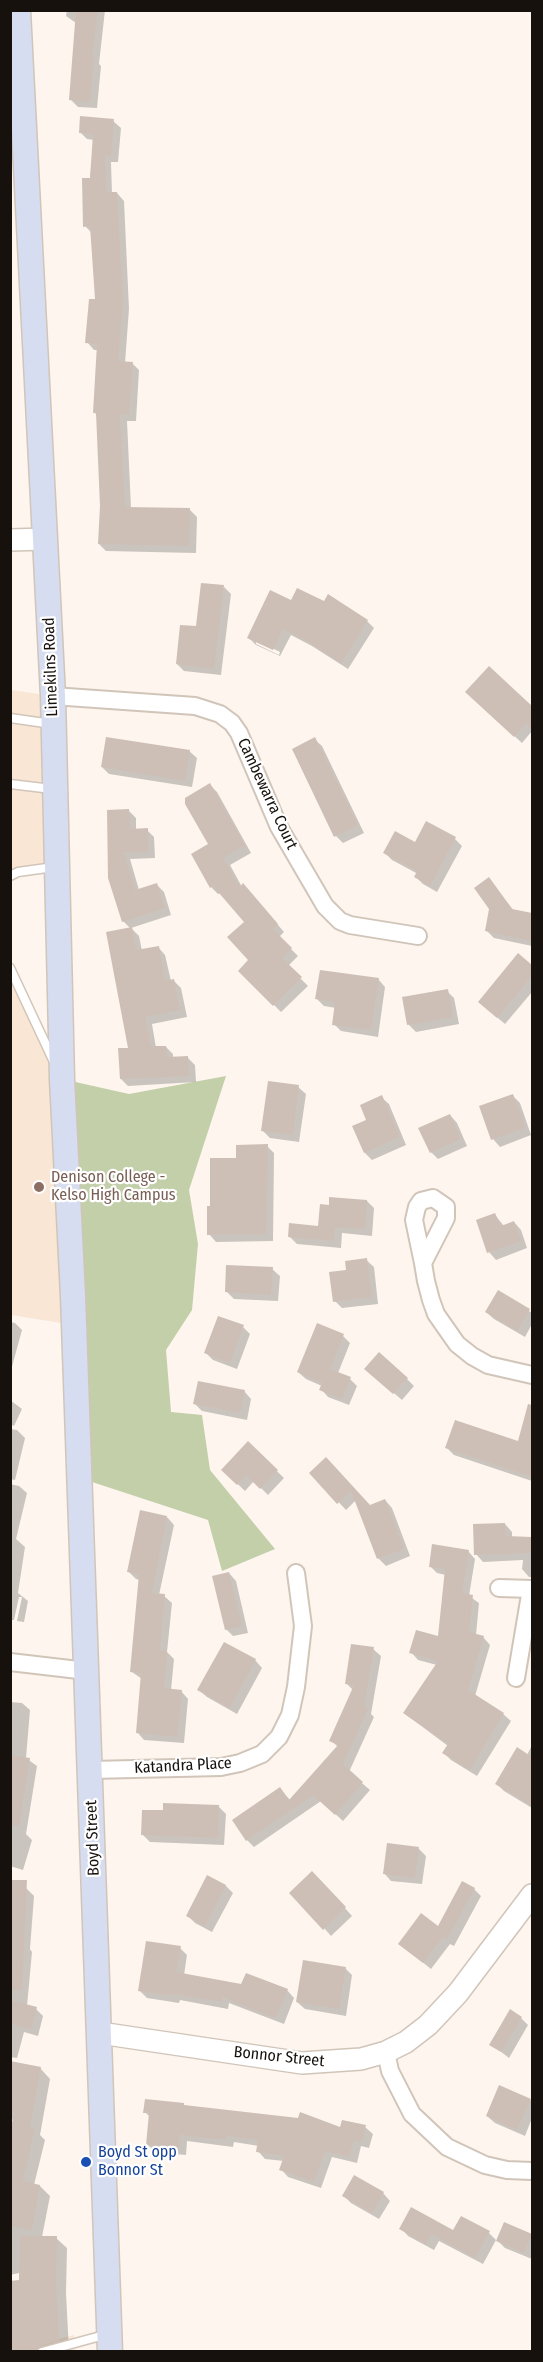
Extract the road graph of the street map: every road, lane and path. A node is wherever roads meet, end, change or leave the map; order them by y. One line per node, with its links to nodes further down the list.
1 (18, 10): 2 (main road, Limekilns Road)
2 (45, 539): 3 (street); 4 (main road, Limekilns Road)
3 (10, 540)
4 (53, 696): 6 (main road, Limekilns Road); 11 (street, Cambewarra Court)
5 (10, 718): 6 (lane)
6 (54, 724): 8 (main road, Limekilns Road)
7 (10, 784): 8 (lane)
8 (56, 790): 9 (main road, Limekilns Road)
9 (58, 866): 10 (lane); 13 (main road, Limekilns Road)
10 (10, 876)
11 (418, 936)
12 (10, 968): 13 (lane)
13 (62, 1079): 15 (main road, Limekilns Road)
14 (423, 1263): 16 (street)
15 (74, 1325): 21 (main road, Boyd Street)
16 (532, 1375)
17 (296, 1573): 23 (street, Katandra Place)
18 (498, 1588): 19 (street)
19 (532, 1589): 22 (street)
20 (10, 1662): 21 (street)
21 (87, 1671): 23 (main road, Boyd Street)
22 (516, 1678)
23 (91, 1770): 25 (main road, Boyd Street)
24 (532, 1895): 26 (street, Bonnor Street)
25 (100, 2034): 26 (street, Bonnor Street); 28 (main road, Boyd Street)
26 (386, 2052): 27 (street)
27 (532, 2171)
28 (110, 2342): 29 (lane)
29 (42, 2352)

